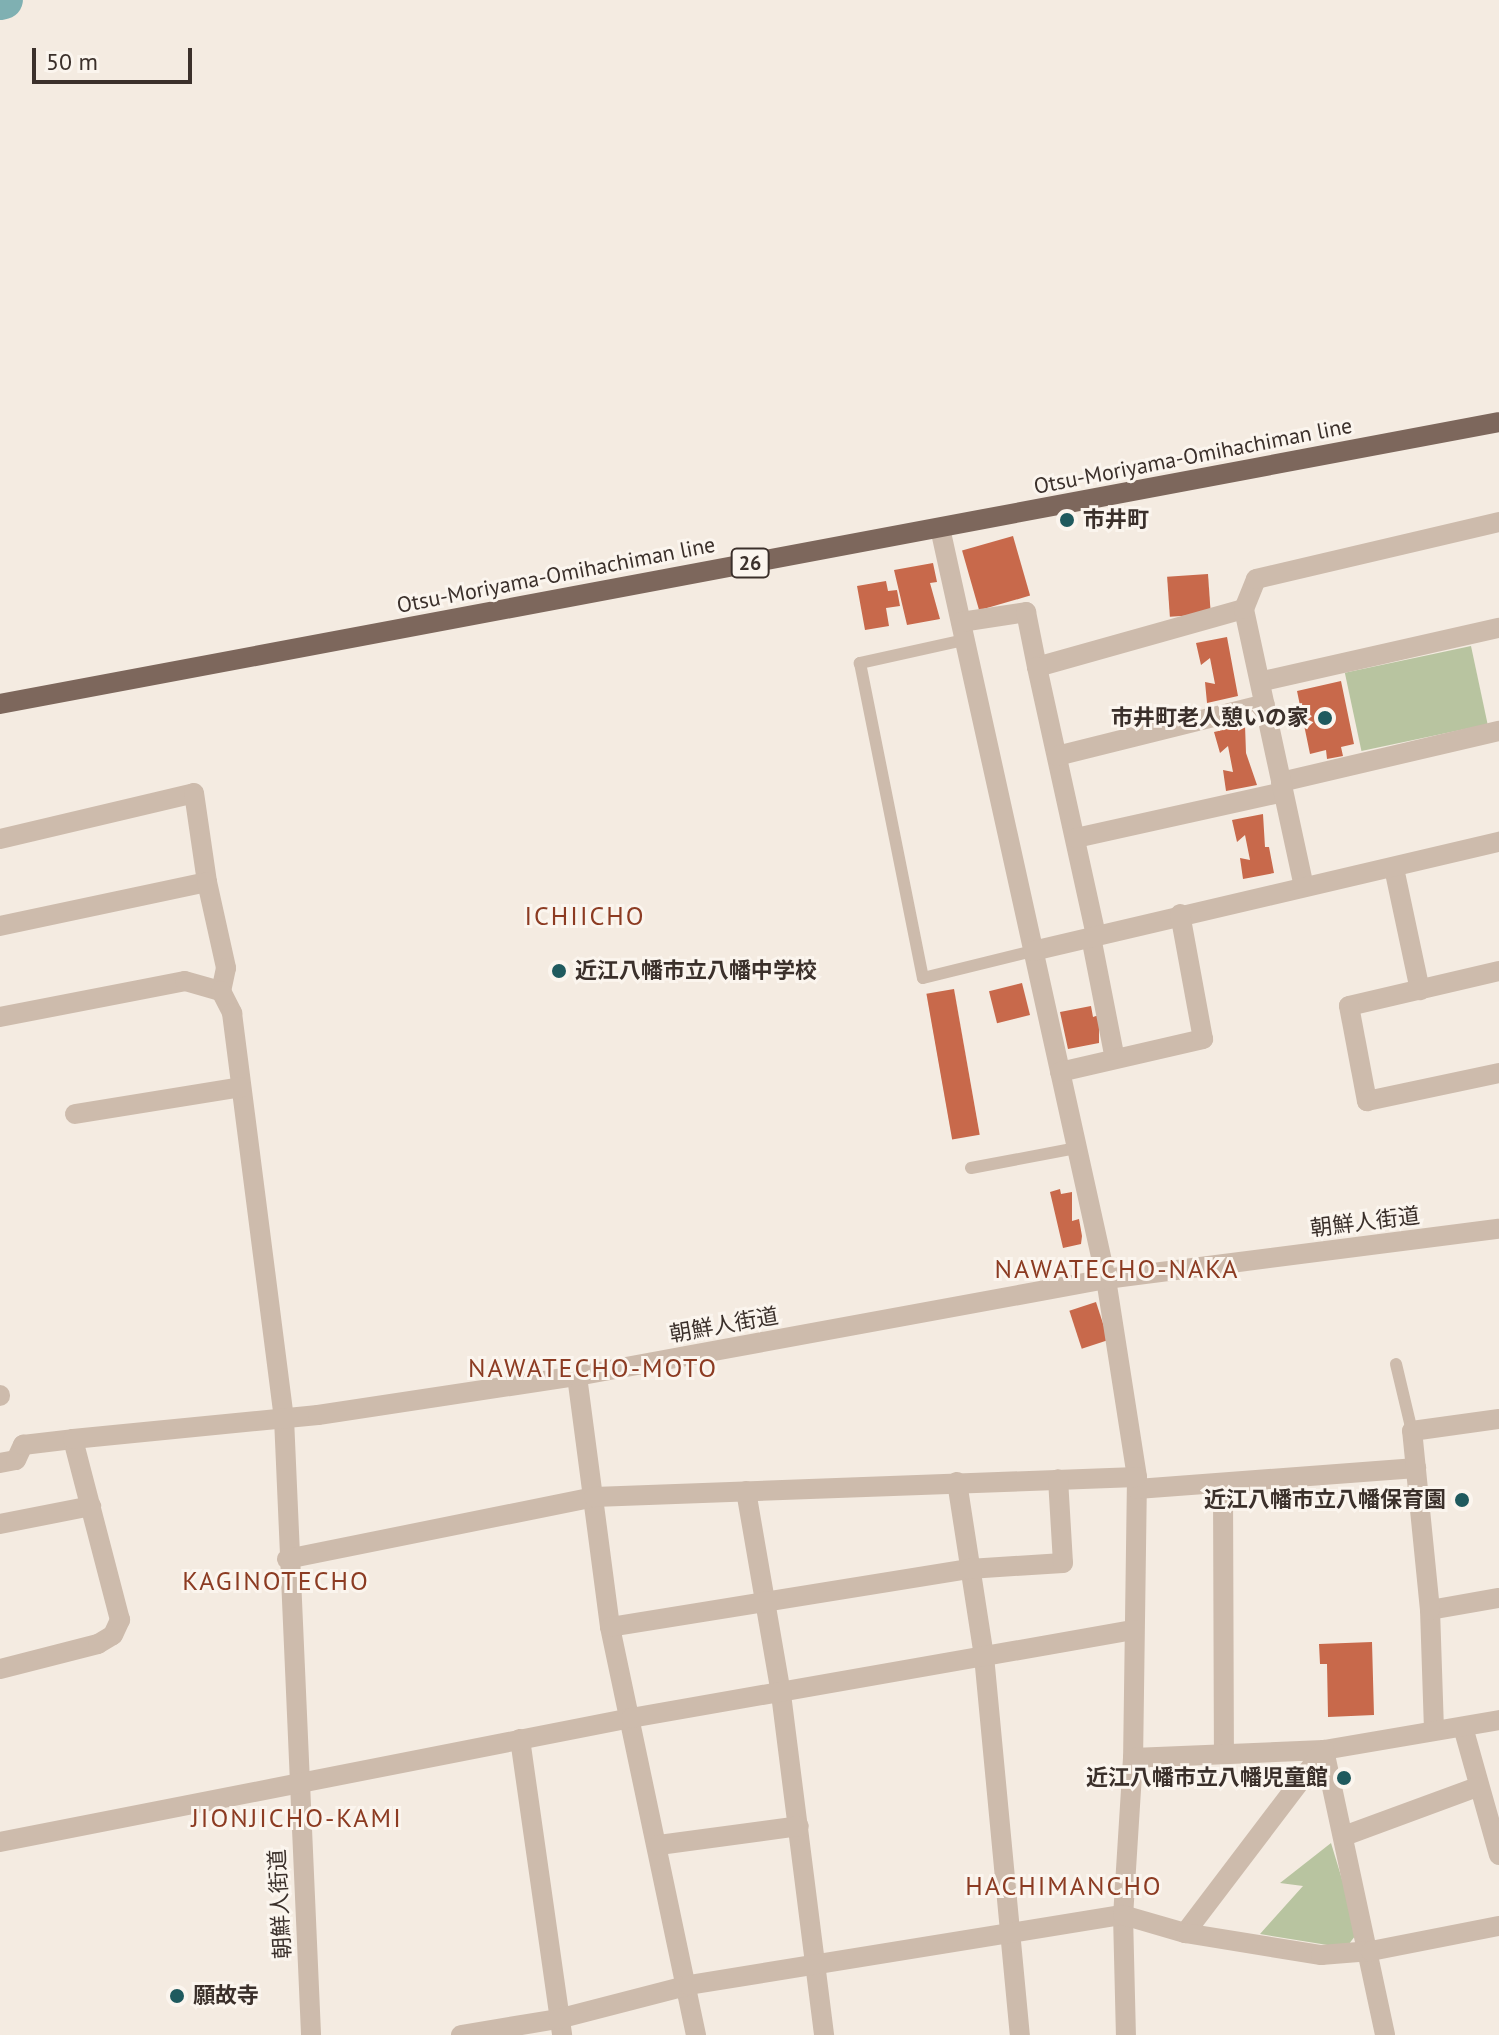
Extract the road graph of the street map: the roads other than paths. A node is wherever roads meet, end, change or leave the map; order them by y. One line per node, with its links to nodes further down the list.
1 (1499, 422): 3 (main road, Otsu-Moriyama-Omihachiman line / 26)
2 (1499, 522): 4 (street)
3 (940, 528): 6 (street); 9 (main road, Otsu-Moriyama-Omihachiman line / 26)
4 (1244, 609): 7 (street); 8 (street)
5 (1499, 628): 8 (street)
6 (962, 631): 7 (street); 23 (street); 23 (lane)
7 (1037, 667): 12 (street)
8 (1263, 681): 10 (street)
9 (0, 704)
10 (1265, 704): 12 (street); 13 (street)
11 (1499, 731): 13 (street)
12 (1057, 756): 14 (street)
13 (1282, 787): 14 (street); 19 (street)
14 (1076, 838): 22 (street)
15 (0, 839): 18 (street)
16 (1499, 842): 17 (street)
17 (1394, 868): 19 (street); 25 (street)
18 (207, 882): 21 (street); 26 (street)
19 (1304, 887): 20 (street)
20 (1180, 914): 22 (street); 28 (street)
21 (0, 926)
22 (1094, 936): 23 (street); 28 (street)
23 (1033, 951): 29 (street)
24 (1499, 971): 25 (street)
25 (1420, 990): 30 (street)
26 (221, 991): 27 (street); 31 (street)
27 (0, 1017)
28 (1115, 1059): 29 (street)
29 (1060, 1072): 33 (street)
30 (1499, 1073)
31 (241, 1087): 32 (street); 39 (street)
32 (75, 1114)
33 (1077, 1148): 34 (lane); 36 (street)
34 (971, 1168)
35 (1499, 1229): 36 (street, 朝鮮人街道)
36 (1106, 1279): 38 (street, 朝鮮人街道); 47 (street)
37 (1396, 1364): 41 (lane)
38 (577, 1376): 39 (street, 朝鮮人街道); 50 (street)
39 (284, 1418): 42 (street); 53 (street, 朝鮮人街道)
40 (1499, 1419): 41 (street)
41 (1412, 1431): 44 (street)
42 (73, 1439): 43 (street); 51 (street)
43 (0, 1463)
44 (1416, 1468): 48 (street); 57 (street)
45 (1058, 1479): 46 (street); 47 (street); 54 (street)
46 (957, 1482): 49 (street); 54 (street)
47 (1137, 1483): 48 (street); 59 (street)
48 (1223, 1486): 69 (street)
49 (746, 1491): 50 (street); 56 (street)
50 (594, 1497): 53 (street); 58 (street)
51 (91, 1506): 52 (street); 61 (street)
52 (0, 1524)
53 (287, 1559): 71 (street, 朝鮮人街道)
54 (969, 1569): 56 (street); 60 (street)
55 (1499, 1598): 57 (street)
56 (765, 1602): 58 (street); 62 (street)
57 (1430, 1610): 66 (street)
58 (610, 1627): 63 (street)
59 (1133, 1630): 60 (street); 70 (street)
60 (984, 1656): 62 (street); 81 (street)
61 (0, 1669)
62 (781, 1694): 63 (street); 73 (street)
63 (631, 1718): 67 (street); 76 (street)
64 (1499, 1720): 65 (street)
65 (1463, 1727): 66 (street); 72 (street)
66 (1434, 1730): 68 (street)
67 (520, 1739): 71 (street); 85 (street)
68 (1324, 1750): 69 (street); 74 (street); 80 (street)
69 (1224, 1754): 70 (street)
70 (1133, 1758): 78 (street)
71 (298, 1783): 75 (street); 86 (street, 朝鮮人街道)
72 (1477, 1787): 74 (street); 77 (street)
73 (799, 1826): 76 (street); 83 (street)
74 (1344, 1836): 82 (street)
75 (0, 1842)
76 (659, 1845): 84 (street)
77 (1498, 1846)
78 (1123, 1915): 80 (street); 81 (street); 91 (street)
79 (1499, 1926): 82 (street)
80 (1185, 1933): 82 (street)
81 (1009, 1937): 83 (street); 90 (street)
82 (1371, 1951): 92 (street)
83 (818, 1967): 84 (street); 89 (street)
84 (689, 1985): 85 (street); 88 (street)
85 (560, 2027): 87 (street)
86 (311, 2035)
87 (461, 2035)
88 (696, 2035)
89 (824, 2035)
90 (1020, 2035)
91 (1126, 2035)
92 (1385, 2035)

